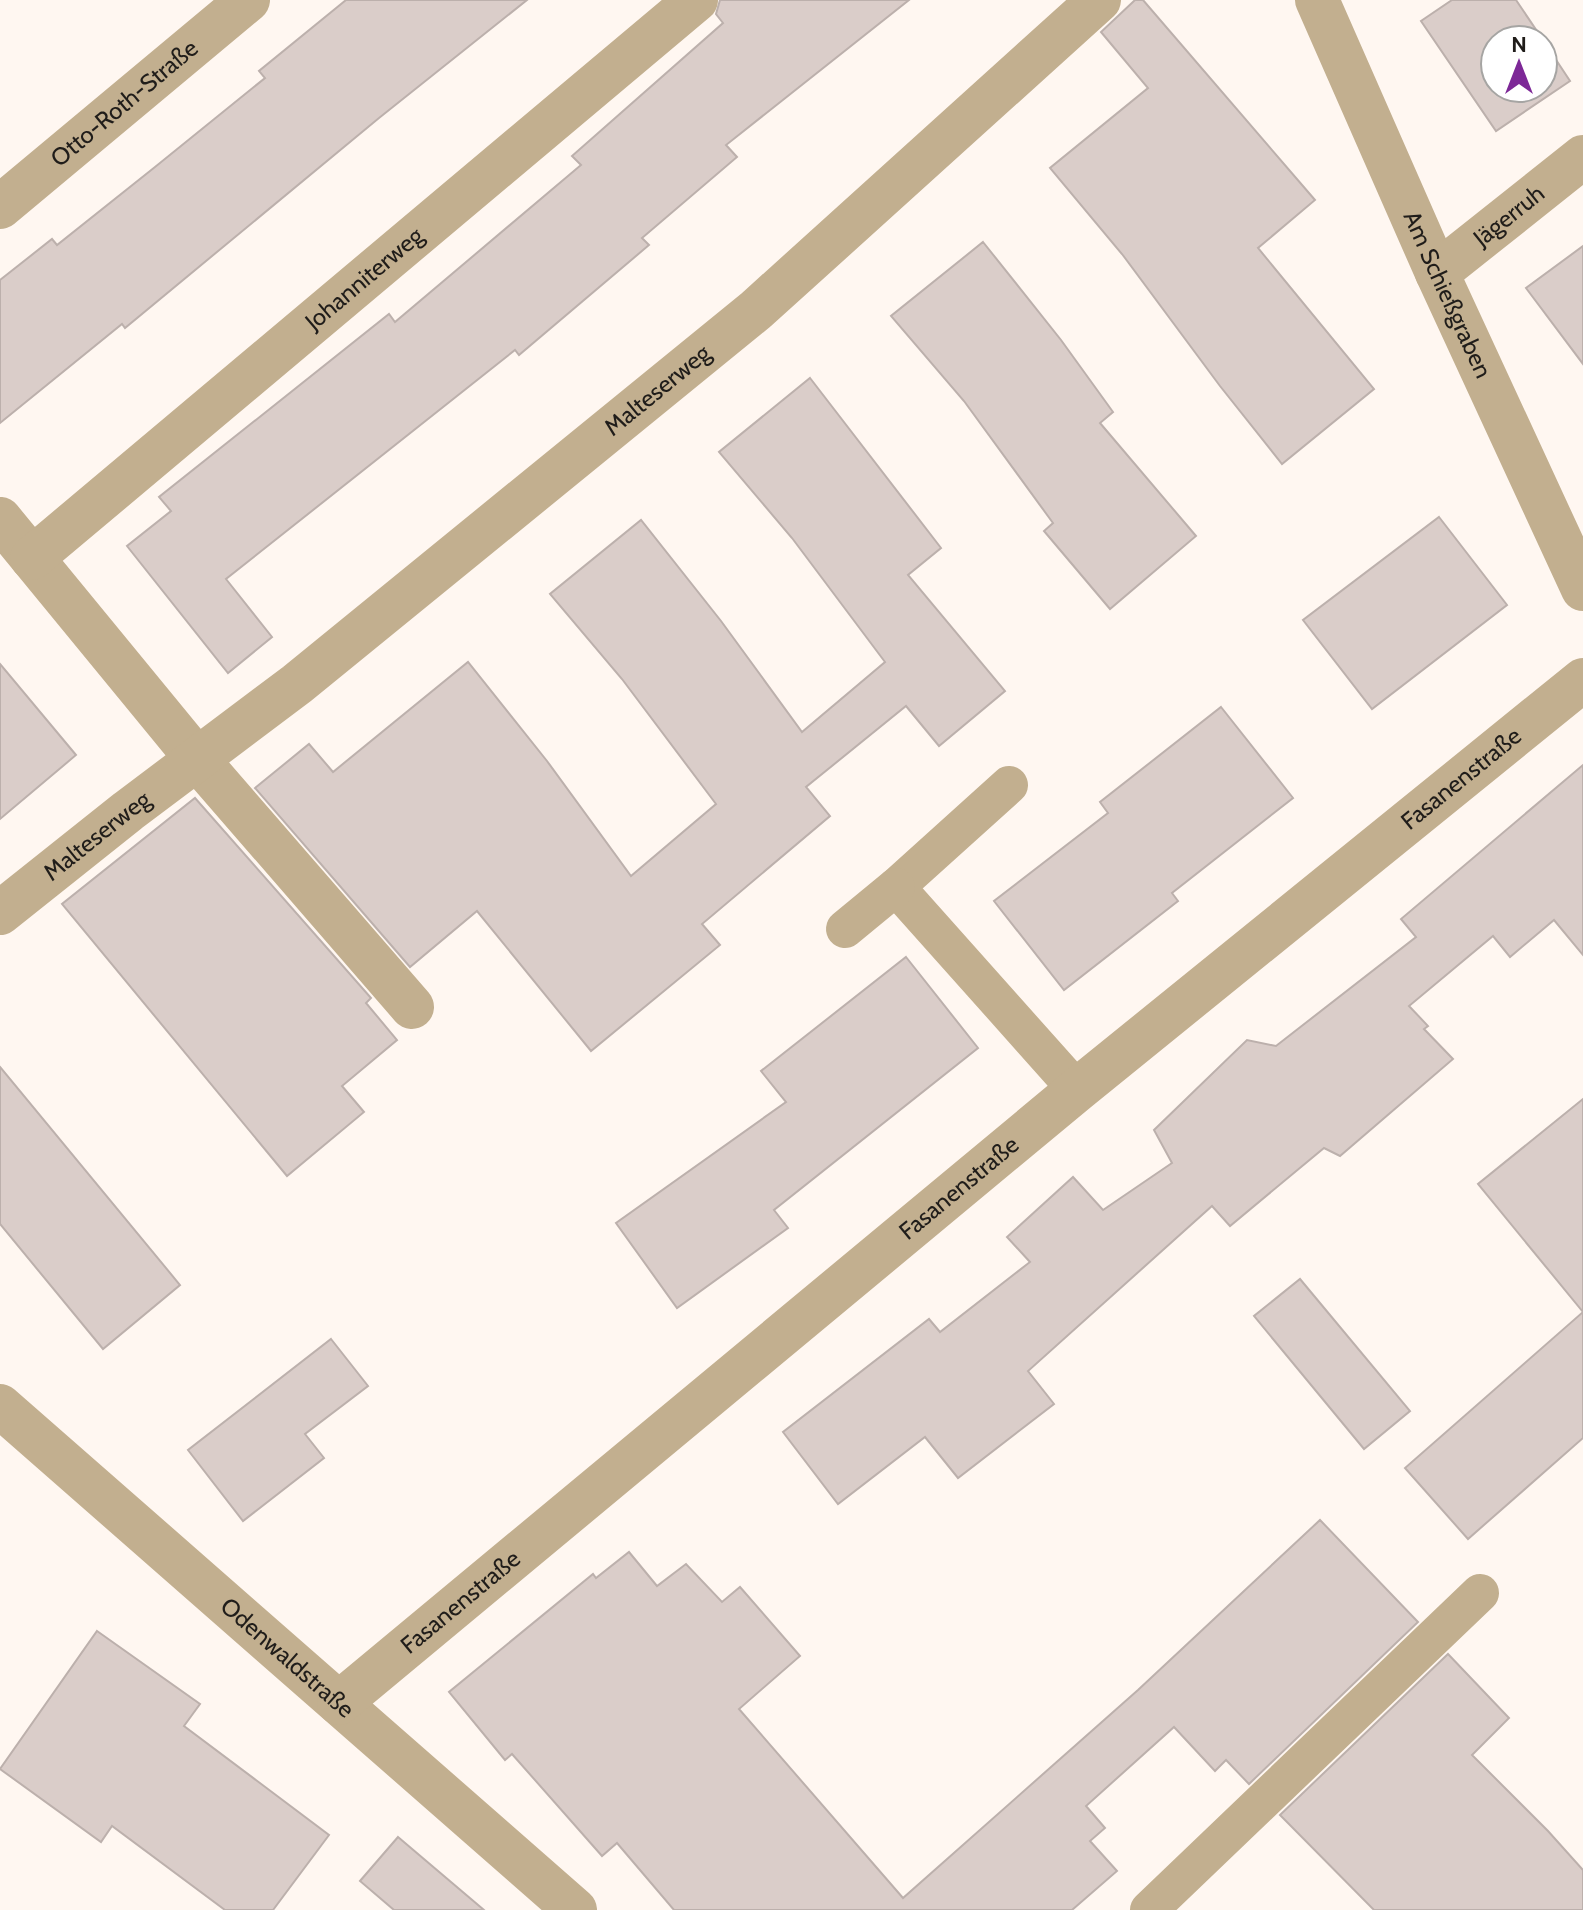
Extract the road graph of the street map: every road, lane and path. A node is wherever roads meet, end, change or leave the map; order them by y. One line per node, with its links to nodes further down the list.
1 (248, 0): 6 (street, Otto-Roth-Straße)
2 (696, 0): 9 (street, Johanniterweg)
3 (1099, 0): 12 (street, Malteserweg)
4 (1317, 0): 7 (street, Am Schießgraben)
5 (1583, 157): 7 (street, Jägerruh)
6 (0, 207)
7 (1437, 273): 10 (street, Am Schießgraben)
8 (0, 519): 9 (street)
9 (32, 558): 12 (street)
10 (1583, 589)
11 (1583, 680): 18 (street, Fasanenstraße)
12 (197, 759): 15 (street, Malteserweg); 17 (street)
13 (1009, 785): 14 (lane)
14 (896, 887): 16 (lane); 18 (lane)
15 (0, 913)
16 (845, 929)
17 (412, 1007)
18 (1077, 1090): 21 (street, Fasanenstraße)
19 (0, 1406): 21 (street, Odenwaldstraße)
20 (1480, 1593): 23 (lane)
21 (339, 1703): 22 (street, Odenwaldstraße)
22 (575, 1910)
23 (1149, 1910)

